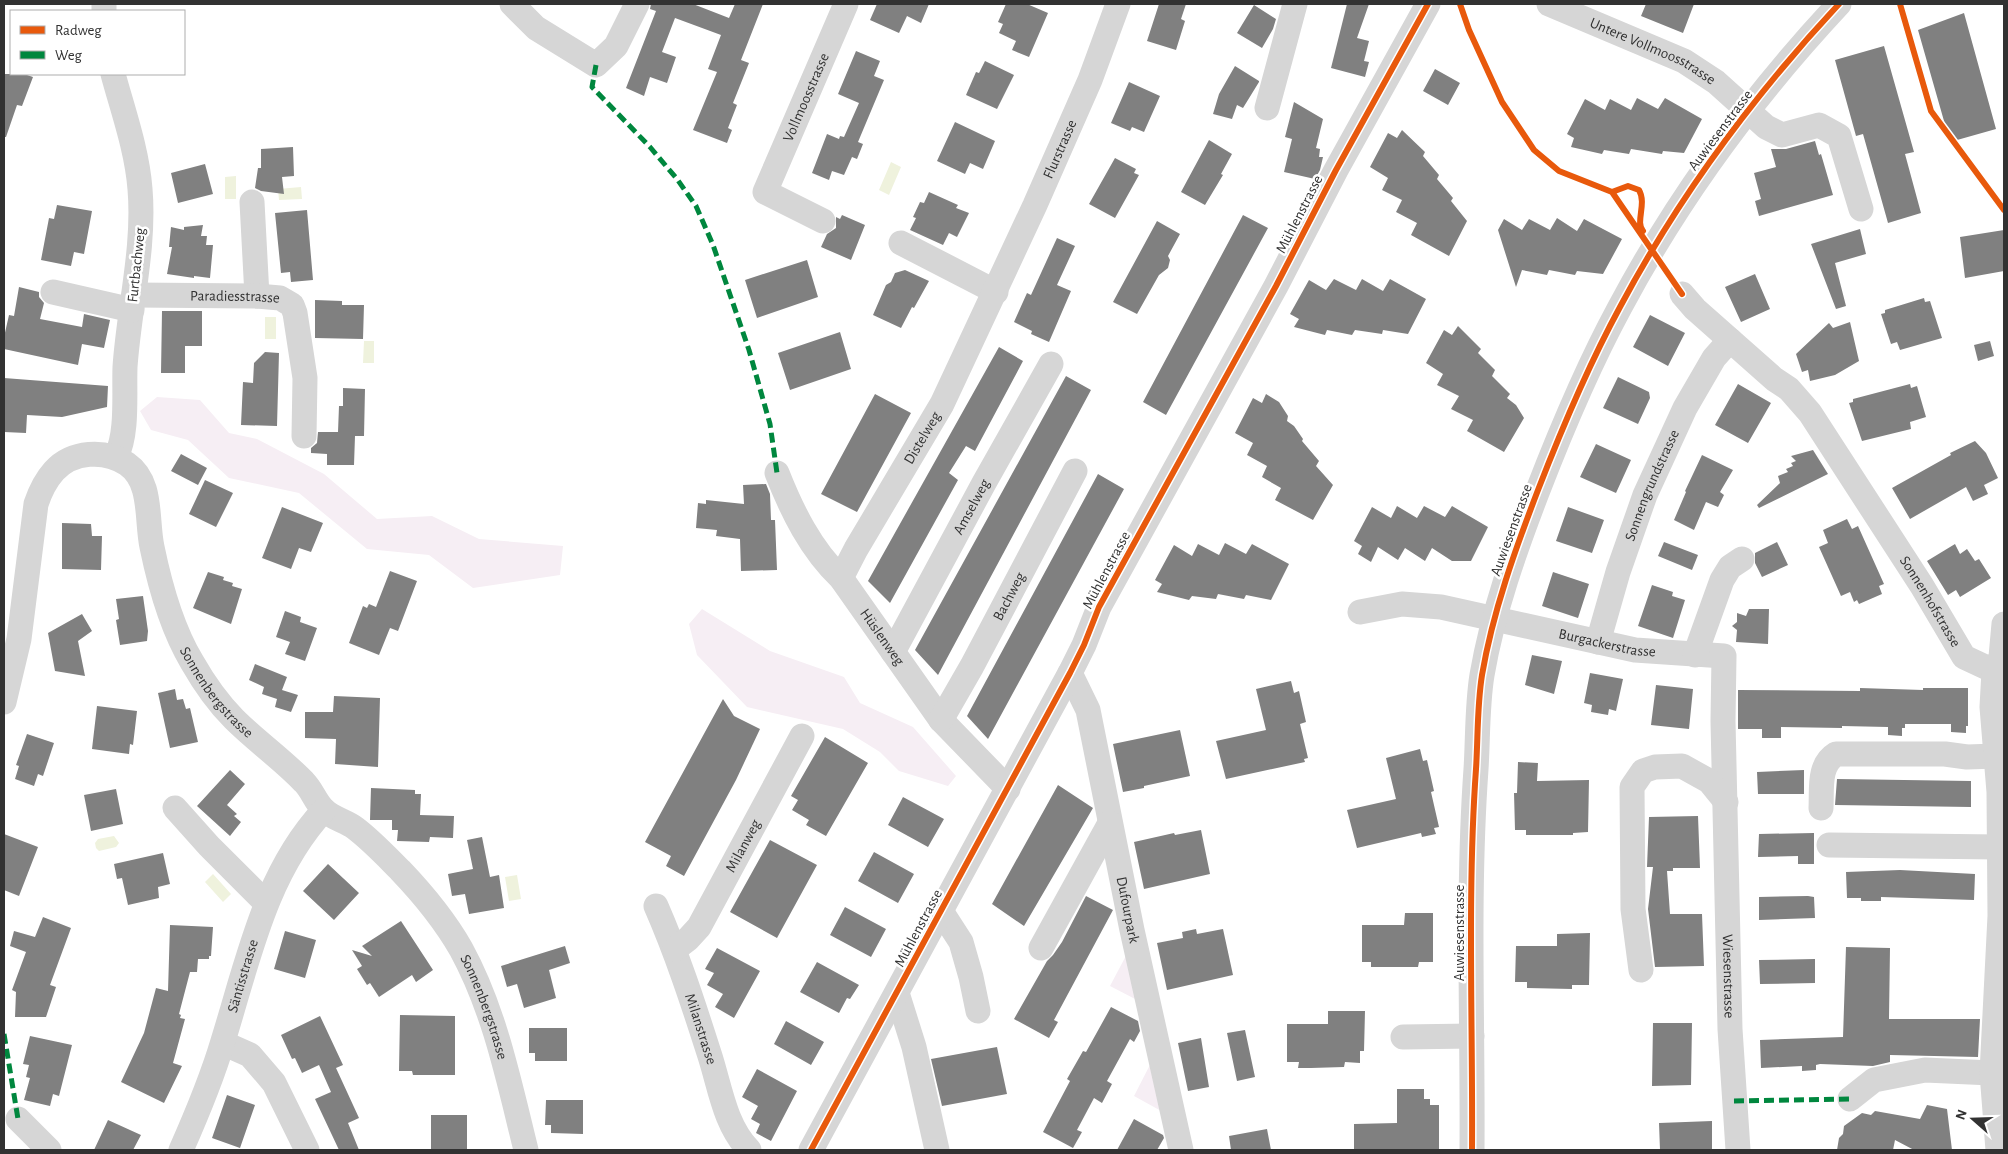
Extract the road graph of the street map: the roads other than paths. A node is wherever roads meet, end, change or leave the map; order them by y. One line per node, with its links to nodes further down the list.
1 (512, 4): 2 (street)
2 (637, 4)
3 (846, 4): 14 (street, Vollmoosstrasse)
4 (1118, 4): 17 (street, Flurstrasse)
5 (1295, 4): 10 (street)
6 (1428, 4): 37 (street, Mühlenstrasse)
7 (1549, 4): 11 (street, Untere Vollmoosstrasse)
8 (1839, 4): 11 (street, Auwiesenstrasse)
9 (113, 75): 20 (street, Furtbachweg)
10 (1267, 108)
11 (1749, 111): 13 (street, Untere Vollmoosstrasse); 30 (street, Auwiesenstrasse)
12 (252, 202): 19 (street)
13 (1860, 209)
14 (823, 221)
15 (901, 243): 17 (street)
16 (53, 292): 20 (street, Paradiesstrasse)
17 (996, 292): 28 (street, Distelweg)
18 (1682, 294): 21 (street, Sonnenhofstrasse)
19 (257, 296): 20 (street, Paradiesstrasse); 23 (street, Paradiesstrasse)
20 (133, 303): 24 (street, Furtbachweg)
21 (1730, 340): 32 (street, Sonnengrundstrasse); 36 (street, Sonnenhofstrasse)
22 (1051, 364): 33 (street, Amselweg)
23 (304, 436)
24 (116, 457): 38 (street); 46 (street, Sonnenbergstrasse)
25 (1075, 471): 39 (street, Bachweg)
26 (777, 473): 28 (street, Hüslenweg)
27 (1742, 559): 34 (street)
28 (841, 578): 33 (street, Hüslenweg)
29 (1360, 612): 30 (street, Burgackerstrasse)
30 (1494, 620): 32 (street, Burgackerstrasse); 58 (street, Auwiesenstrasse)
31 (2004, 624): 36 (street)
32 (1598, 642): 34 (street, Burgackerstrasse)
33 (893, 652): 39 (street, Hüslenweg)
34 (1695, 655): 35 (street, Burgackerstrasse)
35 (1724, 656): 43 (street, Wiesenstrasse)
36 (1994, 671): 41 (street)
37 (1070, 673): 42 (street, Mühlenstrasse); 47 (street, Dufourpark)
38 (4, 702)
39 (941, 720): 42 (street, Hüslenweg)
40 (802, 736): 54 (street, Milanweg)
41 (1996, 756): 45 (street); 49 (street)
42 (1008, 789): 52 (street, Mühlenstrasse)
43 (1726, 802): 55 (street); 73 (street, Wiesenstrasse)
44 (175, 808): 50 (street)
45 (1821, 808)
46 (324, 810): 50 (street, Säntisstrasse); 67 (street, Sonnenbergstrasse)
47 (1110, 822): 53 (street); 71 (street, Dufourpark)
48 (1829, 845): 49 (street)
49 (1999, 847): 61 (street)
50 (266, 903): 60 (street, Säntisstrasse)
51 (656, 906): 54 (street, Milanstrasse)
52 (941, 911): 56 (street, Mühlenstrasse); 57 (street)
53 (1041, 948)
54 (675, 949): 68 (street, Milanstrasse)
55 (1641, 970)
56 (897, 993): 69 (street, Mühlenstrasse); 70 (street)
57 (978, 1011)
58 (1472, 1036): 59 (street); 72 (street, Auwiesenstrasse)
59 (1403, 1037)
60 (223, 1043): 65 (street, Säntisstrasse); 66 (street)
61 (1992, 1073): 62 (street); 74 (street)
62 (1850, 1100)
63 (18, 1119): 64 (street)
64 (49, 1150)
65 (181, 1150)
66 (307, 1150)
67 (526, 1150)
68 (749, 1150)
69 (811, 1150)
70 (937, 1150)
71 (1182, 1150)
72 (1472, 1150)
73 (1738, 1150)
74 (1998, 1150)

